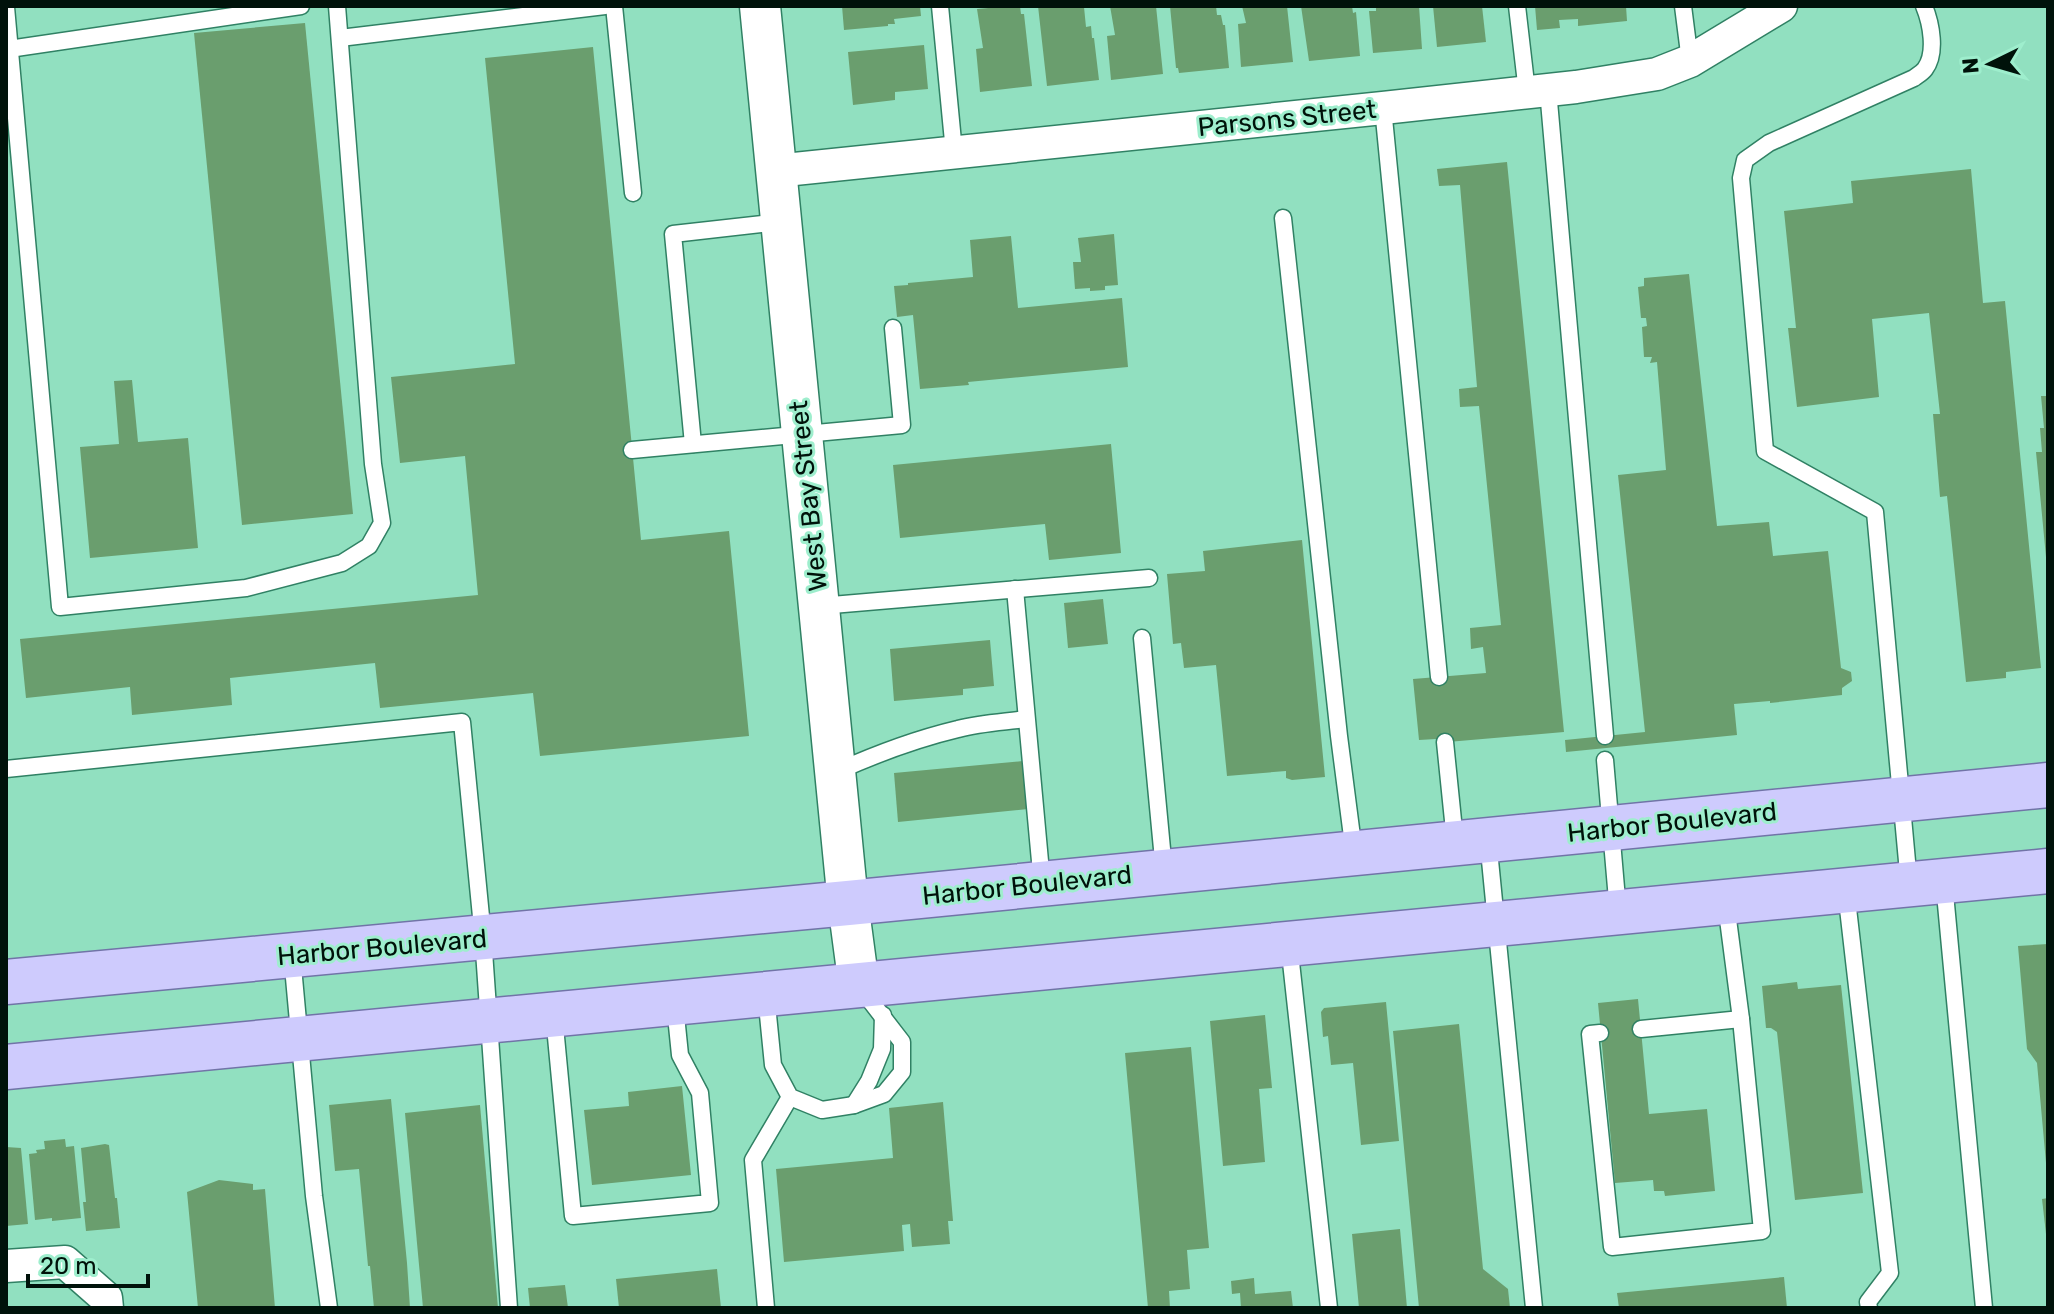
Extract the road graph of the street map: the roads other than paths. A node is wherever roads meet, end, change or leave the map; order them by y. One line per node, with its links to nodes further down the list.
1 (301, 6): 13 (lane)
2 (337, 6): 12 (lane)
3 (605, 6): 12 (lane)
4 (614, 6): 19 (lane)
5 (760, 6): 18 (street, West Bay Street)
6 (940, 6): 17 (lane)
7 (1517, 6): 15 (lane)
8 (1683, 6): 14 (lane)
9 (1781, 6): 14 (street, Parsons Street)
10 (1924, 6): 38 (lane)
11 (6, 7): 13 (lane)
12 (340, 38): 13 (lane)
13 (9, 49)
14 (1690, 61): 15 (street, Parsons Street)
15 (1538, 91): 16 (street, Parsons Street); 32 (lane)
16 (1383, 108): 17 (street, Parsons Street); 30 (lane)
17 (954, 152): 18 (street, Parsons Street)
18 (775, 171): 21 (street, West Bay Street)
19 (633, 193)
20 (1283, 218): 41 (lane)
21 (780, 222): 23 (street, West Bay Street); 24 (lane)
22 (893, 328): 23 (lane)
23 (802, 434): 24 (lane); 28 (street, West Bay Street)
24 (693, 444): 25 (lane)
25 (632, 450)
26 (1149, 578): 27 (lane)
27 (1015, 589): 28 (lane); 31 (lane)
28 (818, 607): 36 (street, West Bay Street)
29 (1142, 638): 43 (lane)
30 (1439, 677)
31 (1026, 719): 36 (lane); 45 (lane)
32 (1605, 736)
33 (1445, 742): 40 (lane)
34 (1605, 760): 39 (lane)
35 (6, 769): 51 (lane)
36 (835, 773): 48 (street, West Bay Street)
37 (2048, 785): 38 (main road, Harbor Boulevard)
38 (1901, 800): 39 (main road, Harbor Boulevard); 44 (lane)
39 (1611, 828): 40 (main road, Harbor Boulevard); 49 (lane)
40 (1472, 842): 41 (main road, Harbor Boulevard); 50 (lane)
41 (1354, 853): 43 (main road, Harbor Boulevard)
42 (2048, 871): 44 (main road)
43 (1164, 872): 45 (main road, Harbor Boulevard)
44 (1926, 883): 46 (main road); 75 (lane)
45 (1042, 884): 48 (main road, Harbor Boulevard)
46 (1846, 890): 47 (main road); 74 (lane)
47 (1726, 902): 49 (main road); 59 (lane)
48 (848, 903): 51 (main road, Harbor Boulevard); 56 (street, West Bay Street)
49 (1618, 912): 50 (main road)
50 (1496, 924): 52 (main road); 73 (lane)
51 (483, 937): 53 (main road, Harbor Boulevard); 60 (lane)
52 (1289, 944): 56 (main road); 72 (lane)
53 (292, 955): 54 (main road, Harbor Boulevard); 63 (lane)
54 (6, 982)
55 (766, 994): 56 (main road); 57 (main road); 65 (lane)
56 (871, 1001): 66 (lane); 66 (lane)
57 (675, 1004): 58 (main road); 58 (lane)
58 (554, 1015): 60 (main road)
59 (1741, 1019): 61 (lane); 62 (lane)
60 (489, 1021): 63 (main road); 70 (lane)
61 (1641, 1029)
62 (1600, 1033)
63 (299, 1039): 64 (main road); 69 (lane)
64 (6, 1067)
65 (790, 1097): 66 (lane); 71 (lane)
66 (854, 1105)
67 (6, 1266): 68 (street)
68 (107, 1308)
69 (329, 1308)
70 (509, 1308)
71 (766, 1308)
72 (1329, 1308)
73 (1534, 1308)
74 (1869, 1308)
75 (1984, 1308)

